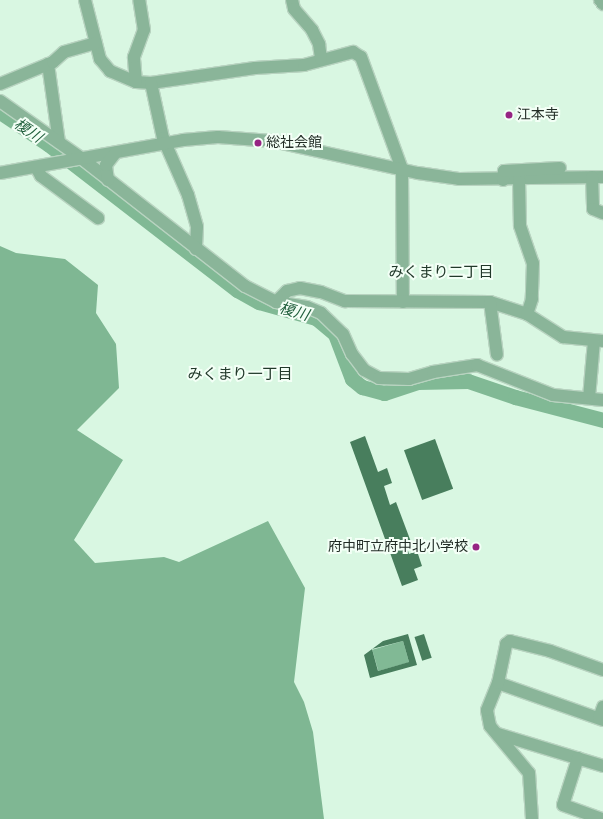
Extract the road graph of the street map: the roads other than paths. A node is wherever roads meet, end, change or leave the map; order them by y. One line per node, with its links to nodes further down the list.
1 (84, 0): 6 (street)
2 (139, 0): 9 (street)
3 (292, 0): 7 (street)
4 (600, 0): 5 (street)
5 (603, 4)
6 (96, 43): 8 (street); 9 (street)
7 (321, 59): 10 (street); 19 (street)
8 (48, 64): 11 (street); 13 (street)
9 (136, 82): 10 (street)
10 (151, 83): 14 (street)
11 (0, 84)
12 (0, 101): 13 (street)
13 (59, 142): 16 (street)
14 (166, 144): 15 (street); 19 (street); 27 (street)
15 (116, 152): 16 (street); 23 (street)
16 (78, 159): 17 (street); 23 (street)
17 (36, 167): 20 (street); 26 (street)
18 (560, 168): 24 (street)
19 (402, 169): 24 (street); 29 (street)
20 (0, 173)
21 (598, 177): 22 (street); 25 (street)
22 (519, 179): 24 (street); 31 (street)
23 (108, 180): 27 (street)
24 (503, 180)
25 (603, 213)
26 (98, 218)
27 (196, 249): 28 (street)
28 (276, 302): 29 (street); 34 (street)
29 (402, 302): 30 (street)
30 (490, 302): 31 (street); 33 (street)
31 (527, 314): 32 (street)
32 (599, 341): 34 (street)
33 (497, 356)
34 (589, 398): 35 (street)
35 (603, 400)
36 (603, 670): 37 (street)
37 (498, 683): 38 (street); 39 (street)
38 (602, 715)
39 (498, 734): 40 (street); 42 (street)
40 (578, 758): 41 (street); 43 (street)
41 (603, 766)
42 (532, 819)
43 (602, 819)

